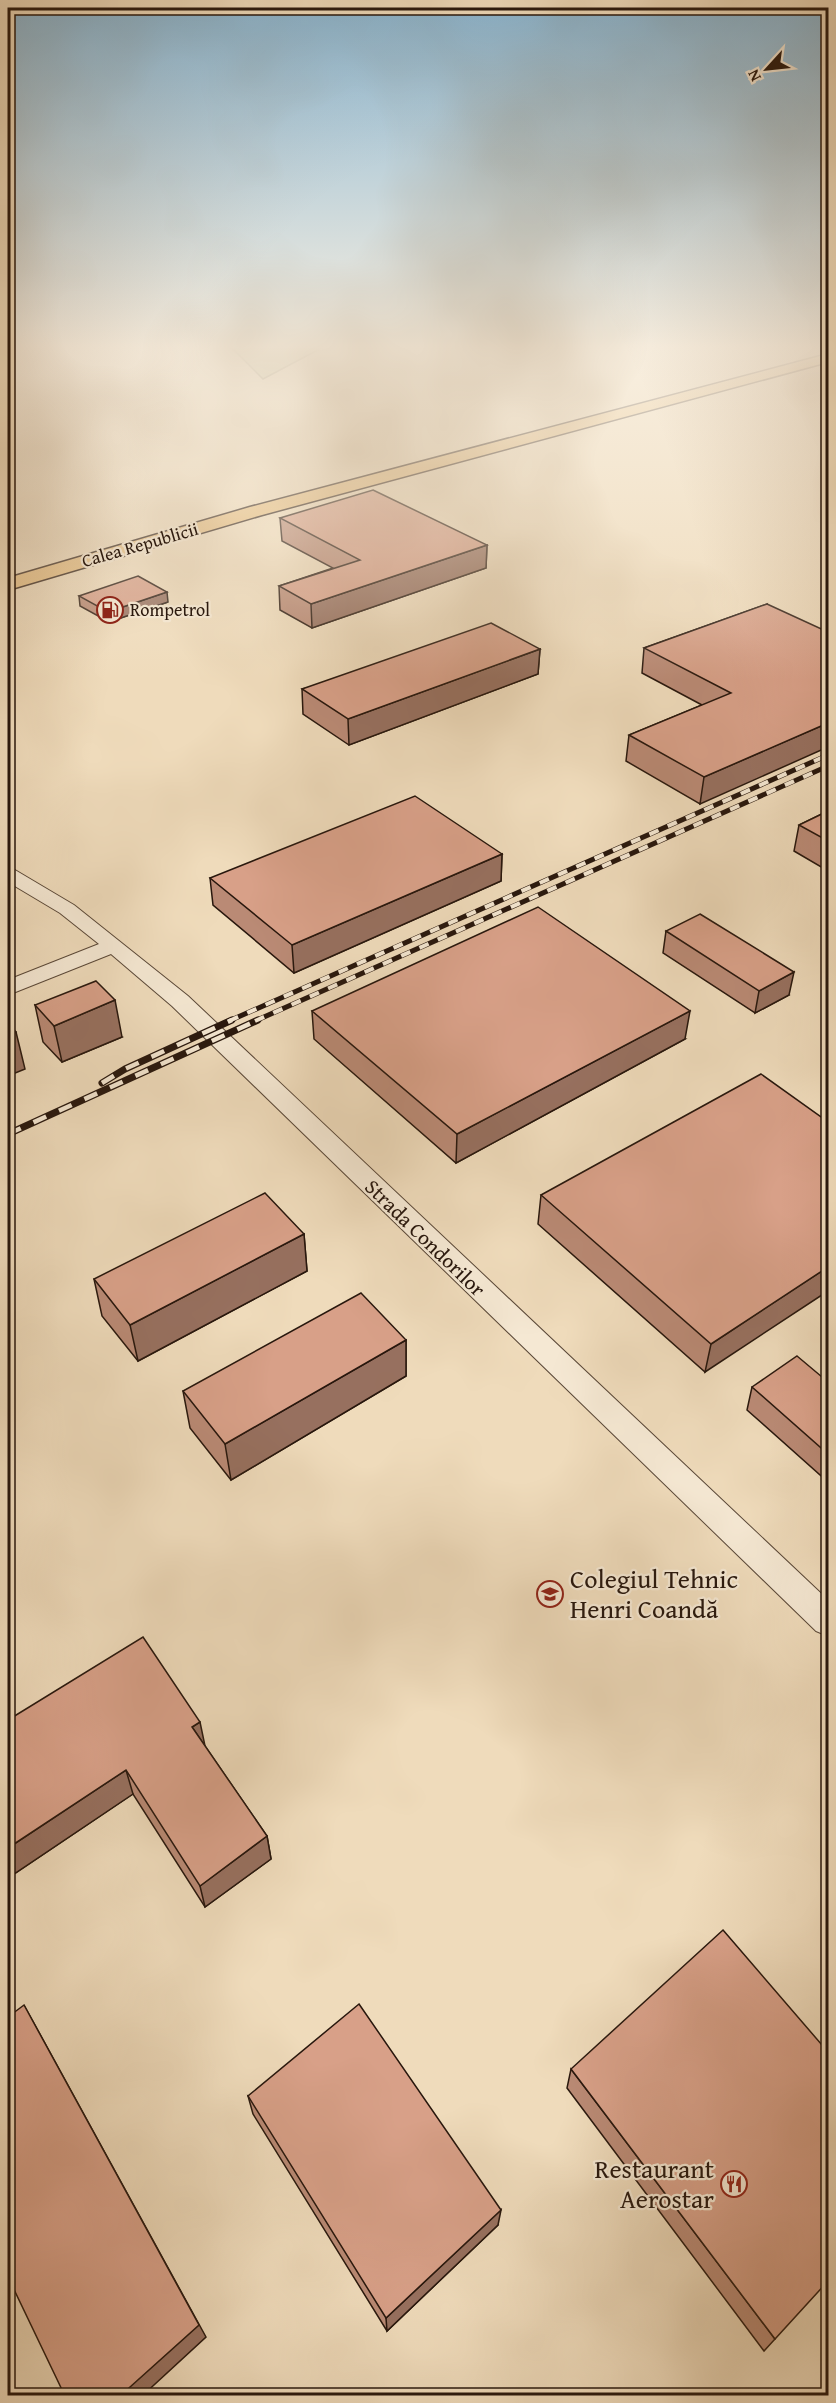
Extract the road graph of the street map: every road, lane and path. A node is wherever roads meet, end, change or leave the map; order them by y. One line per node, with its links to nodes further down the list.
1 (461, 456): 2 (main road, Calea Republicii)
2 (8, 584)
3 (8, 874): 4 (street, Strada Condorilor)
4 (114, 945): 5 (street); 6 (street, Strada Condorilor)
5 (8, 988)
6 (828, 1621)

